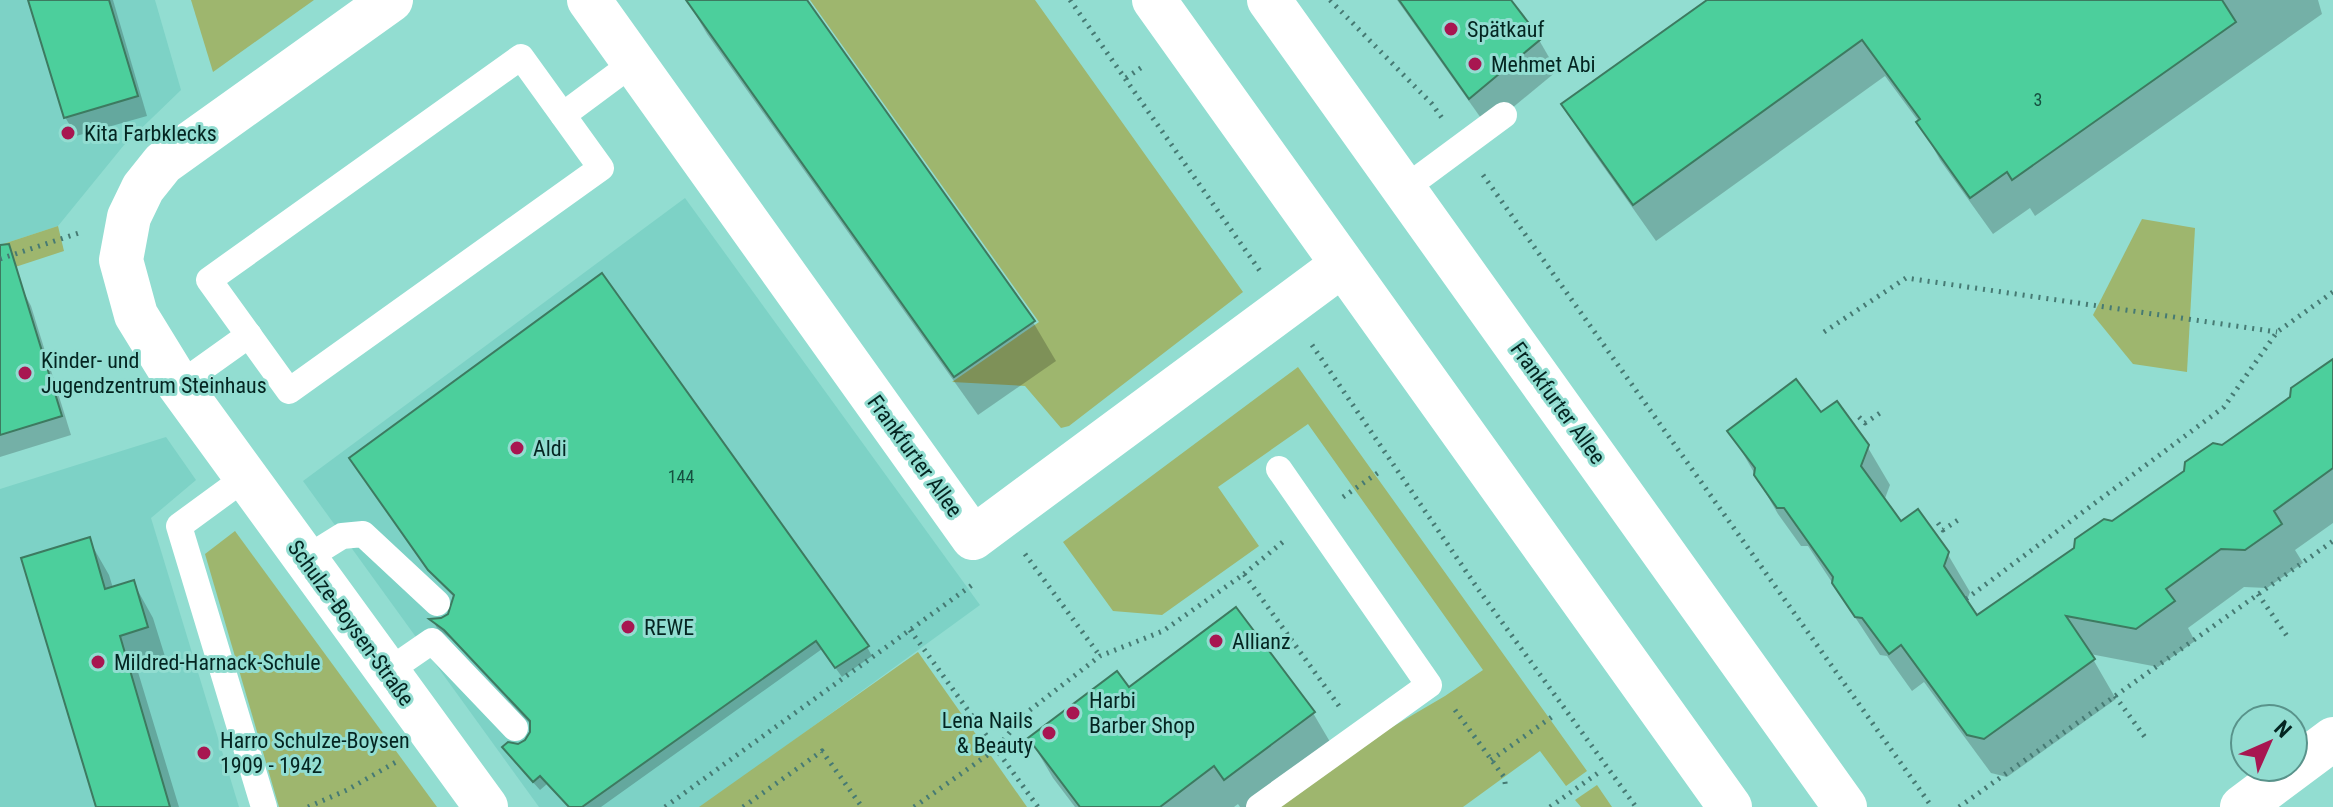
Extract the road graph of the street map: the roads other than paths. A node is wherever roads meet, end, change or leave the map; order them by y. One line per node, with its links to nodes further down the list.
1 (391, 0): 11 (street, Schulze-Boysen-Straße)
2 (589, 0): 5 (street, Frankfurter Allee)
3 (1154, 0): 9 (street)
4 (1269, 0): 8 (street, Frankfurter Allee)
5 (633, 63): 6 (lane); 9 (street, Frankfurter Allee)
6 (563, 115): 10 (lane); 10 (lane)
7 (1504, 115): 8 (lane)
8 (1404, 189): 23 (street, Frankfurter Allee)
9 (1342, 265): 22 (street)
10 (249, 335): 11 (lane)
11 (179, 385): 13 (street, Schulze-Boysen-Straße)
12 (1279, 469): 21 (lane)
13 (246, 477): 14 (street, Schulze-Boysen-Straße); 19 (lane)
14 (305, 559): 15 (lane); 16 (street, Schulze-Boysen-Straße)
15 (437, 603)
16 (387, 672): 17 (lane); 20 (street, Schulze-Boysen-Straße)
17 (515, 728)
18 (2333, 739): 24 (street)
19 (264, 807)
20 (486, 807)
21 (1259, 807)
22 (1730, 807)
23 (1845, 807)
24 (2242, 807)

